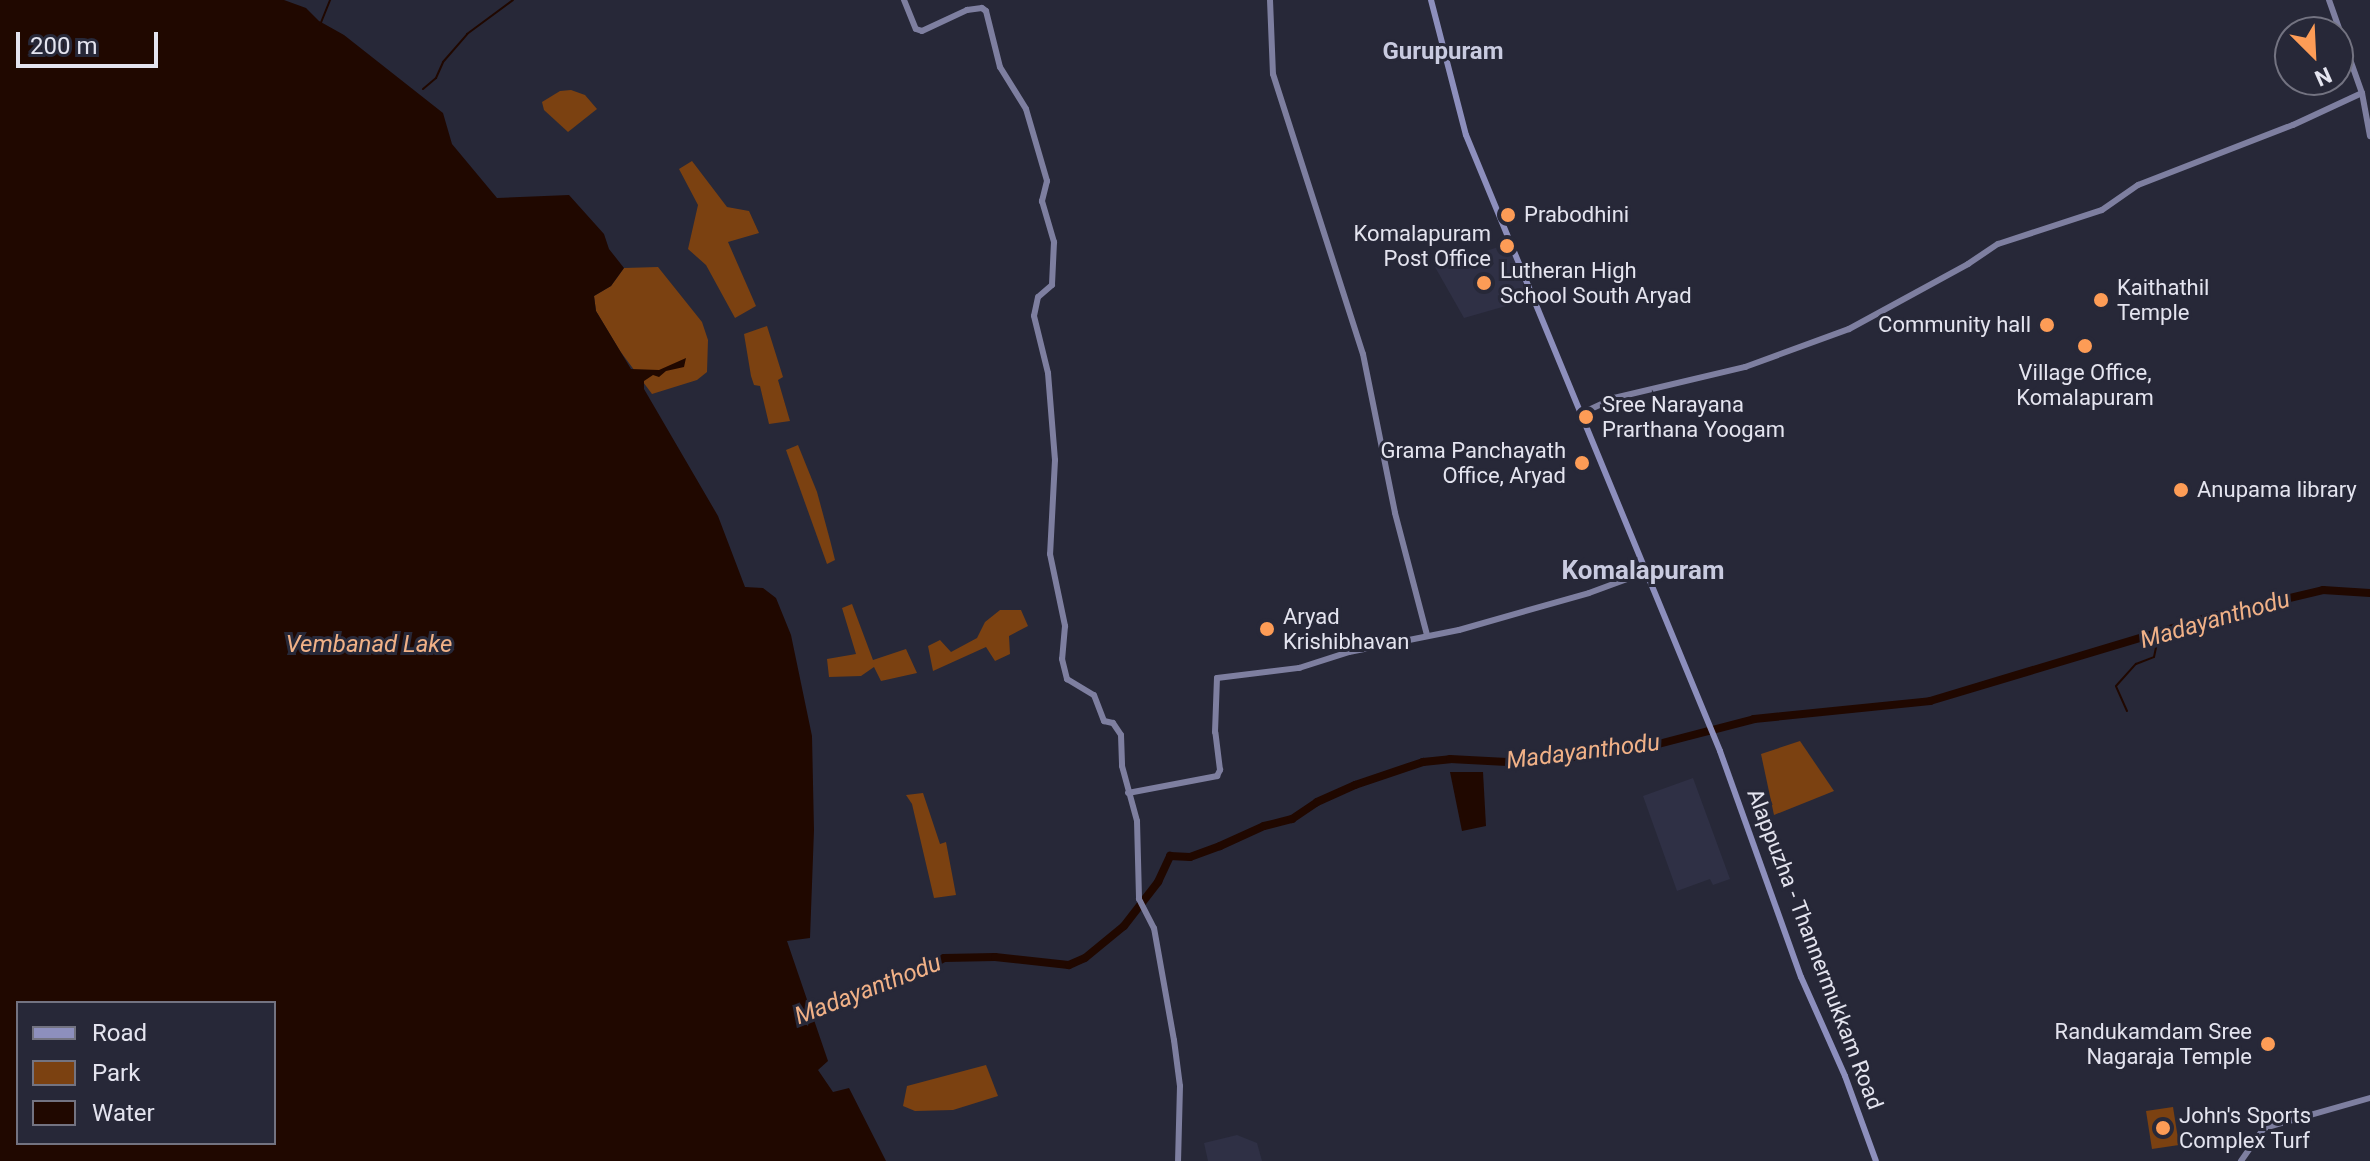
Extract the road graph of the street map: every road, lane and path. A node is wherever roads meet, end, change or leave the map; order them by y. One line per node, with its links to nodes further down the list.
1 (904, 0): 10 (main road)
2 (1270, 0): 9 (main road)
3 (1431, 0): 7 (main road)
4 (2329, 0): 5 (main road)
5 (2362, 93): 6 (main road); 7 (main road)
6 (2370, 136)
7 (1580, 414): 8 (main road)
8 (1646, 572): 9 (main road); 13 (main road, Alappuzha - Thannermukkam Road)
9 (1427, 635): 10 (main road)
10 (1128, 793): 12 (main road)
11 (2370, 1098): 14 (main road)
12 (1178, 1161)
13 (1876, 1161)
14 (2241, 1161)

